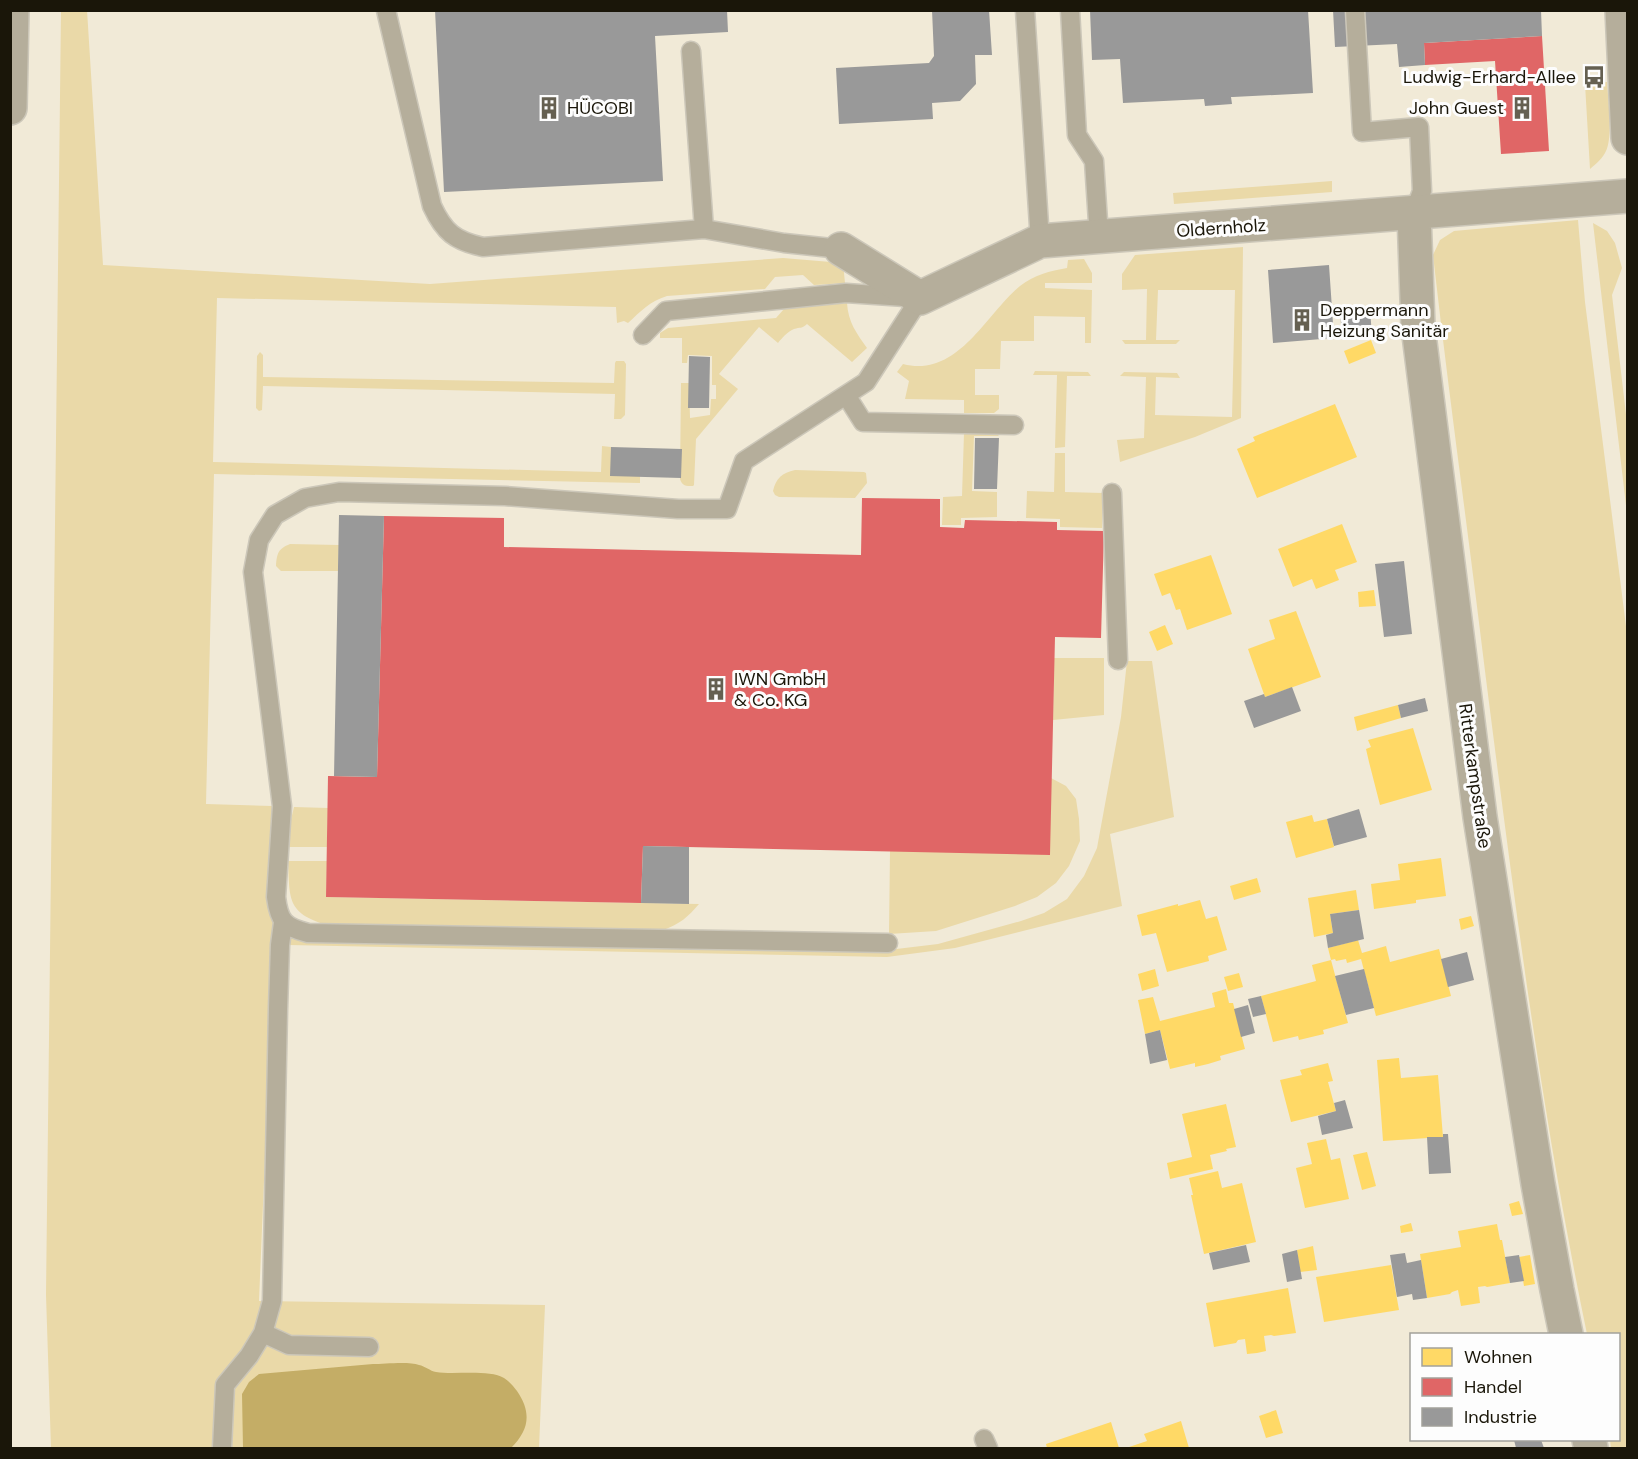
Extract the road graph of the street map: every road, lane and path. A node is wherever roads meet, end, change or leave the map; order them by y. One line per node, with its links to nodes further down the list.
1 (12, 10): 8 (main road)
2 (386, 10): 12 (lane)
3 (1025, 10): 14 (lane)
4 (1070, 10): 13 (lane)
5 (1355, 10): 11 (lane)
6 (1622, 10): 9 (main road)
7 (691, 51): 12 (lane)
8 (10, 108)
9 (1628, 138)
10 (1628, 196): 11 (main road, Oldernholz)
11 (1414, 213): 13 (main road, Oldernholz); 25 (main road, Ritterkampstraße)
12 (704, 229): 15 (lane)
13 (1099, 237): 14 (main road, Oldernholz)
14 (1040, 241): 16 (main road, Oldernholz)
15 (841, 249): 16 (main road)
16 (920, 298): 17 (lane); 18 (lane)
17 (643, 334)
18 (846, 395): 19 (lane); 22 (lane)
19 (1014, 425)
20 (1112, 493): 21 (lane)
21 (1118, 660)
22 (283, 923): 23 (lane); 24 (lane)
23 (888, 943)
24 (263, 1333): 26 (lane); 27 (lane)
25 (1566, 1333)
26 (369, 1347)
27 (222, 1449)

